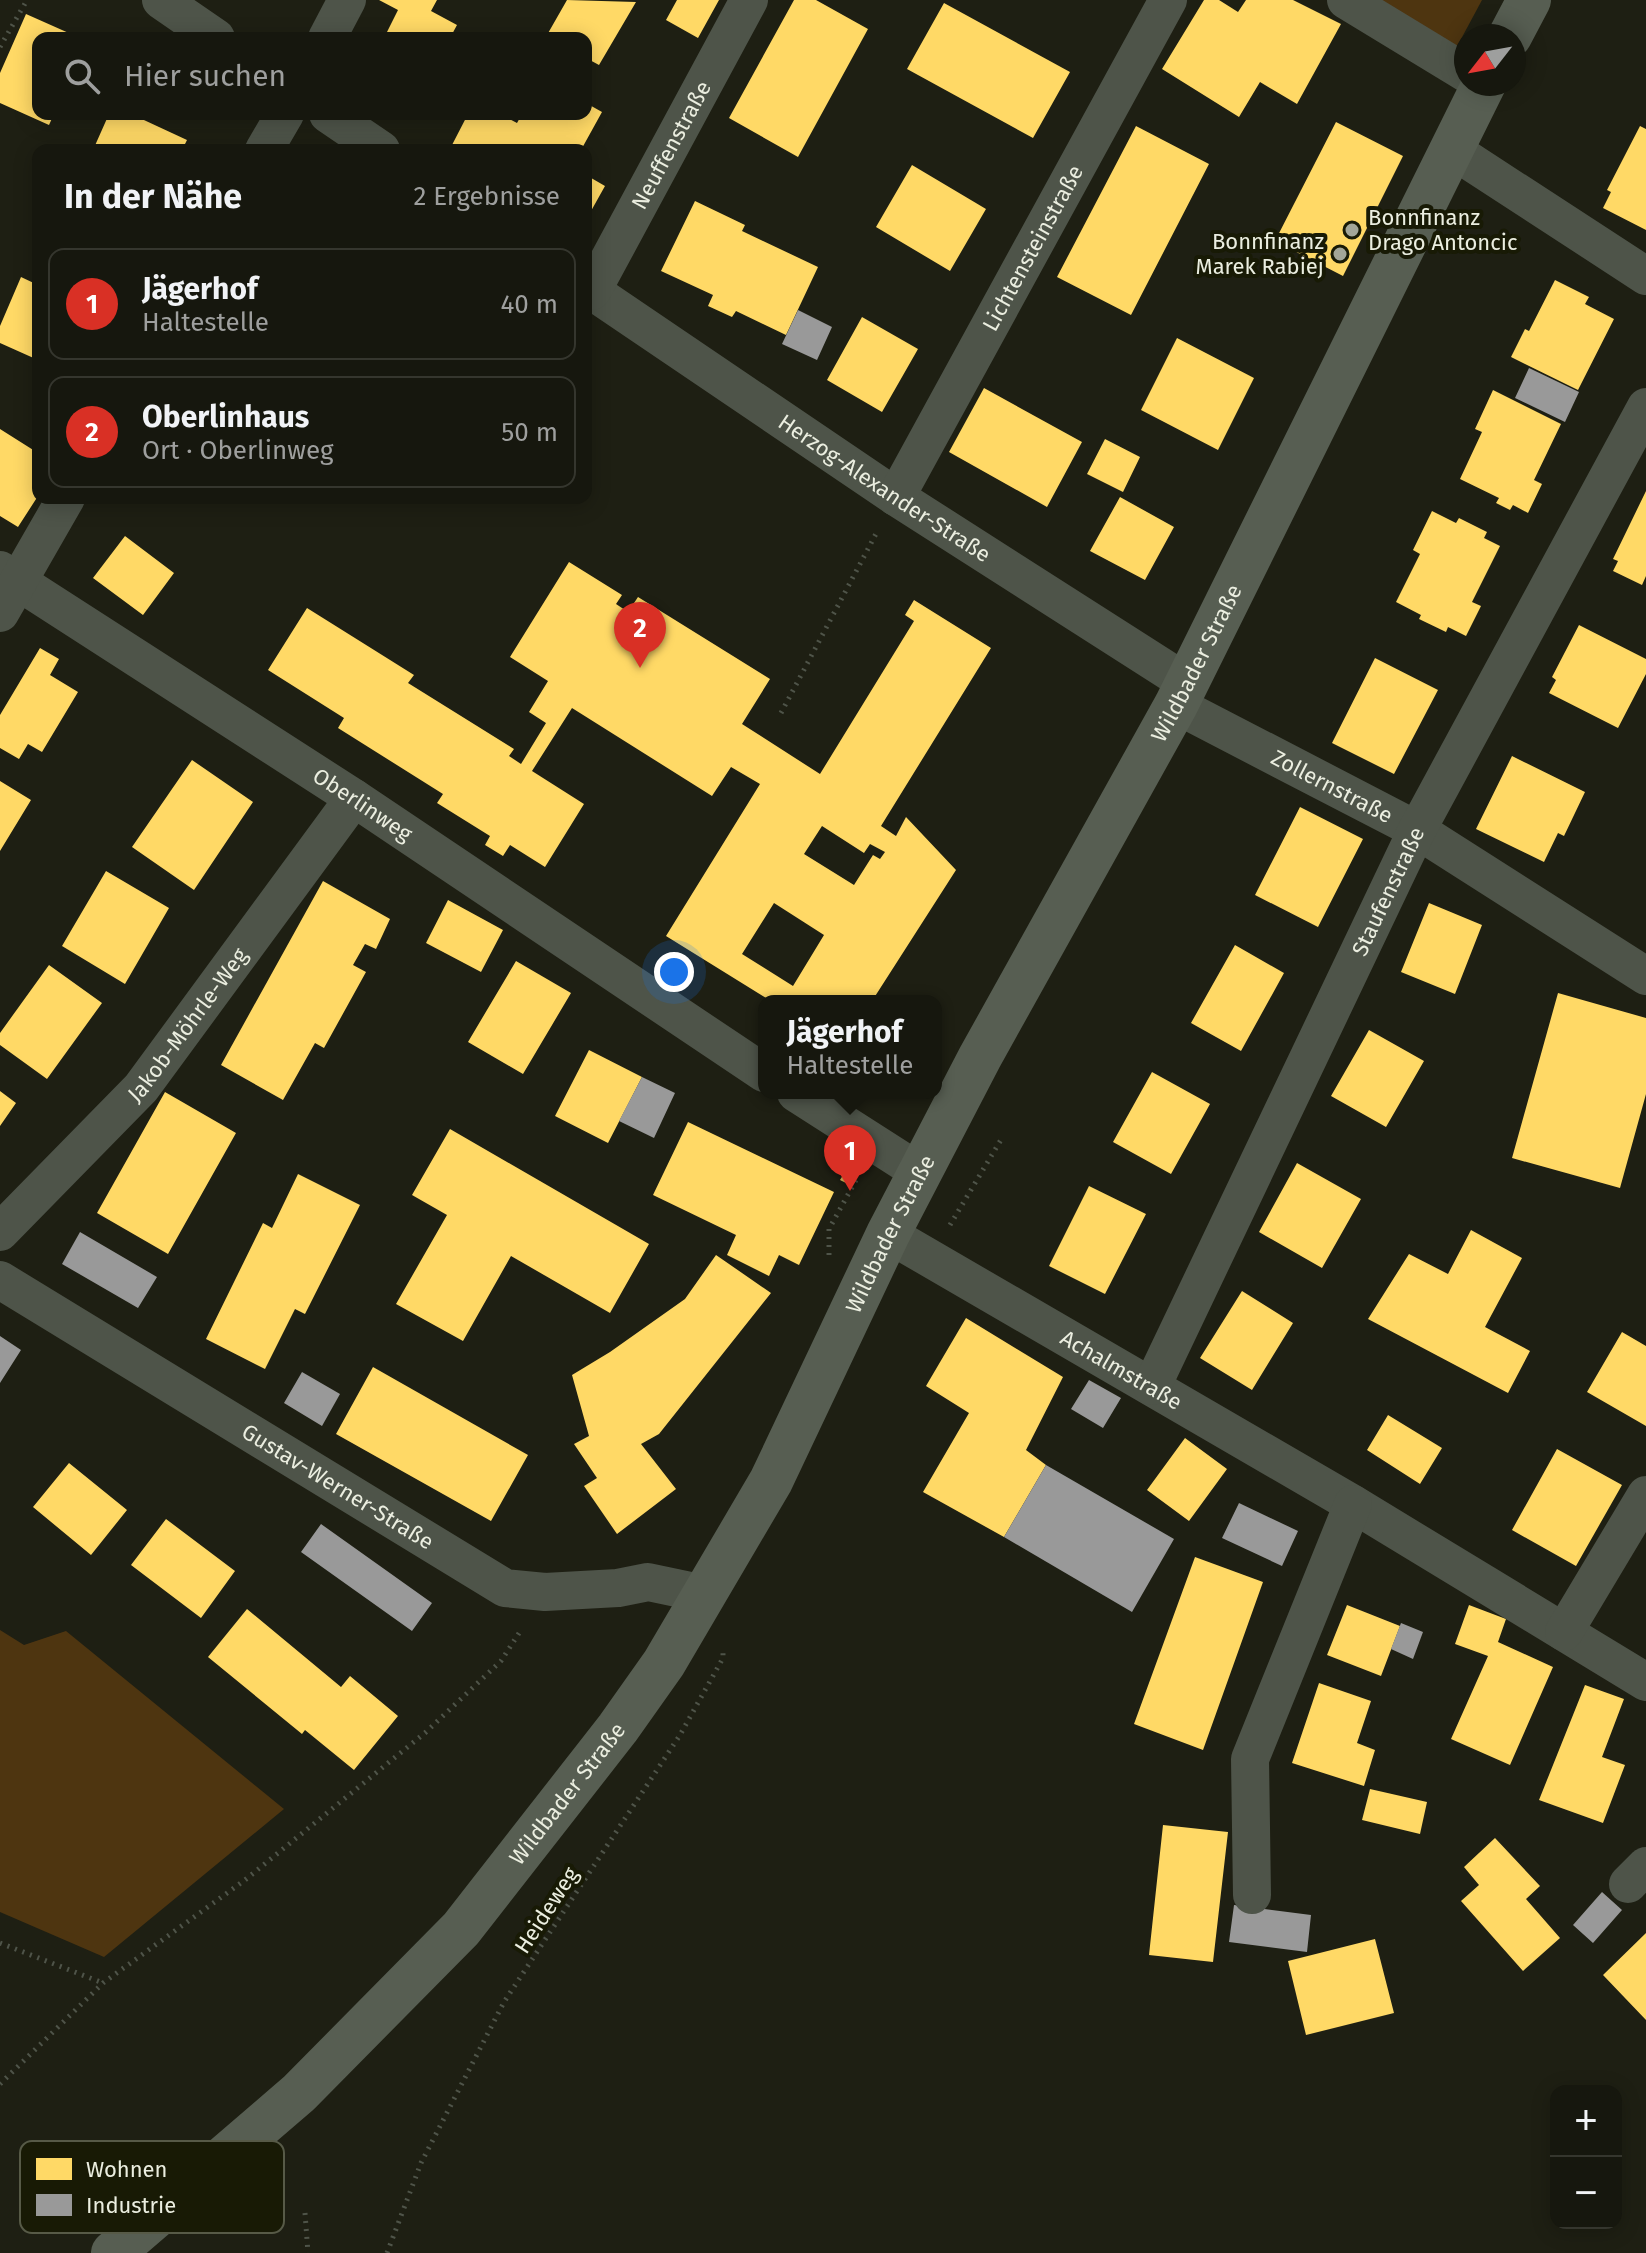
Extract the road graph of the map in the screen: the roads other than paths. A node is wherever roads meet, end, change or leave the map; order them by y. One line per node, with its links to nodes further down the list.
1 (161, 0): 8 (street)
2 (347, 0): 9 (street)
3 (749, 0): 18 (street, Neuffenstraße)
4 (1168, 0): 21 (street, Lichtensteinstraße)
5 (1346, 0): 10 (street)
6 (1529, 0): 7 (main road)
7 (1516, 24)
8 (207, 32)
9 (330, 32)
10 (1454, 66)
11 (1478, 96): 16 (main road, Wildbader Straße)
12 (282, 120): 14 (street)
13 (337, 120): 15 (street)
14 (268, 144)
15 (372, 144)
16 (1451, 149): 17 (street); 24 (main road, Wildbader Straße)
17 (1646, 276)
18 (592, 284)
19 (592, 291): 21 (street, Herzog-Alexander-Straße)
20 (1646, 407): 26 (street, Staufenstraße)
21 (896, 497): 24 (street, Herzog-Alexander-Straße)
22 (62, 504): 23 (street)
23 (6, 588): 25 (street, Oberlinweg)
24 (1181, 694): 26 (street, Zollernstraße); 30 (main road, Wildbader Straße)
25 (354, 798): 28 (street, Oberlinweg); 31 (street, Jakob-Möhrle-Weg)
26 (1417, 830): 27 (street, Zollernstraße); 34 (street, Staufenstraße)
27 (1646, 976)
28 (758, 1069)
29 (805, 1099): 30 (street)
30 (921, 1173): 32 (main road, Wildbader Straße)
31 (0, 1232)
32 (888, 1234): 34 (street, Achalmstraße); 37 (main road, Wildbader Straße)
33 (0, 1280): 37 (street, Gustav-Werner-Straße)
34 (1152, 1386): 36 (street, Achalmstraße)
35 (1646, 1495): 38 (street)
36 (1353, 1504): 38 (street, Achalmstraße); 40 (street)
37 (703, 1598): 41 (main road, Wildbader Straße)
38 (1564, 1632): 39 (street, Achalmstraße)
39 (1646, 1682)
40 (1252, 1895)
41 (243, 2141)
42 (136, 2233): 43 (main road, Wildbader Straße)
43 (113, 2253)

